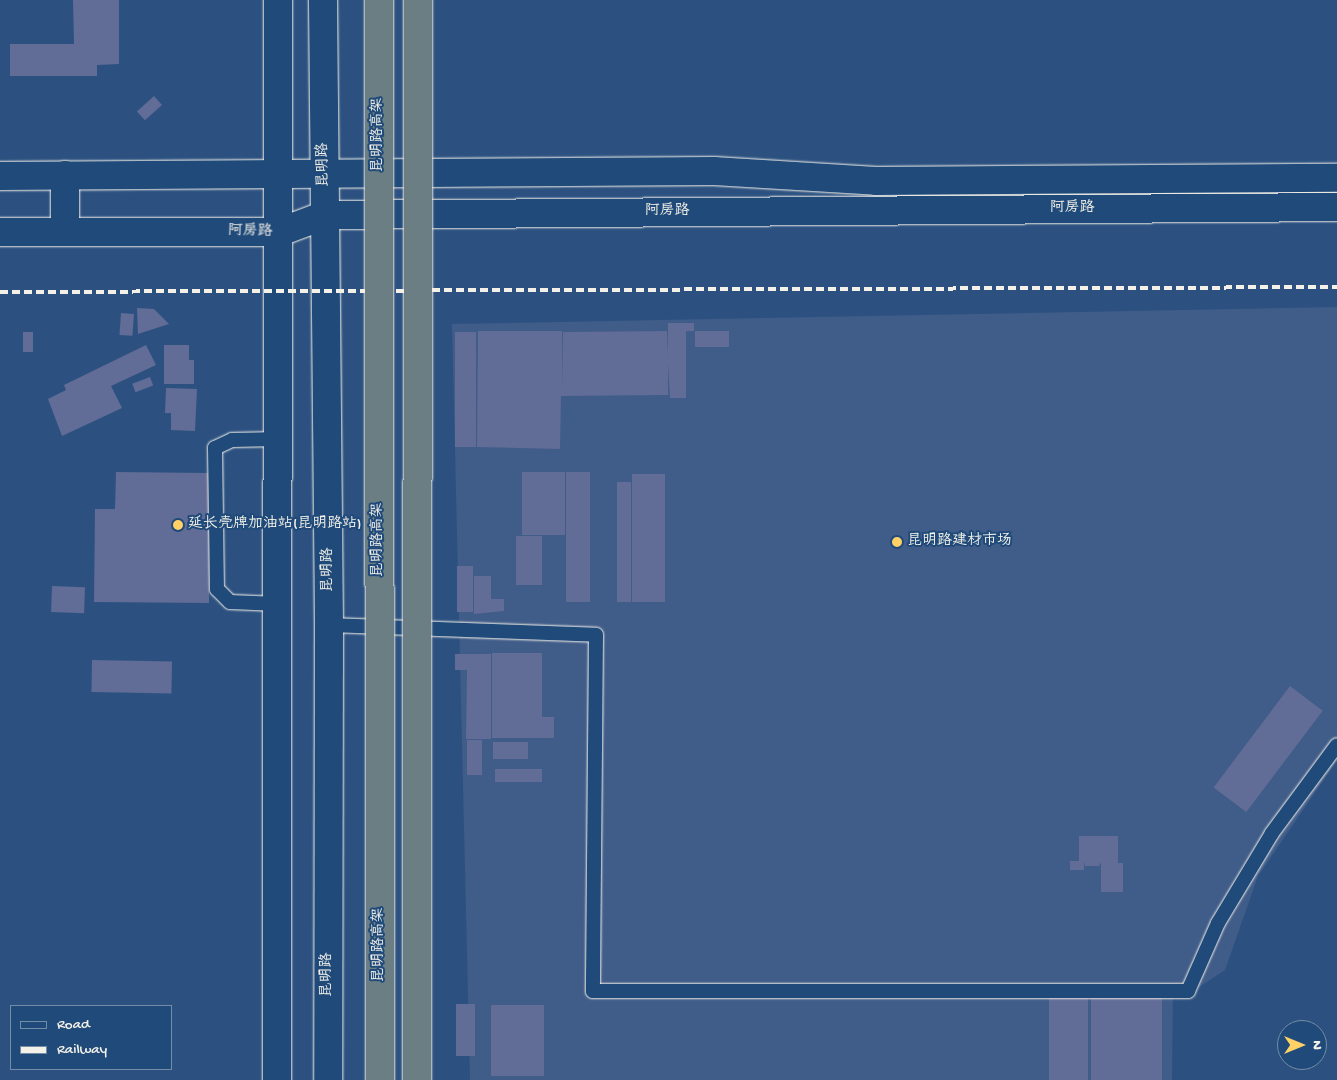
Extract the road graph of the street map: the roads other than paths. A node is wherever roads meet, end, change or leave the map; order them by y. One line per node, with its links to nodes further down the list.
1 (278, 0): 5 (main road)
2 (323, 0): 6 (main road, 昆明路)
3 (379, 0): 21 (highway, 昆明路高架, bridge)
4 (418, 0): 22 (highway, bridge)
5 (278, 172): 6 (main road, 阿房路); 7 (main road, 阿房路); 14 (main road)
6 (324, 174): 9 (main road, 阿房路); 11 (main road, 昆明路)
7 (65, 175): 8 (main road, 阿房路); 13 (main road)
8 (0, 176)
9 (1337, 178)
10 (1337, 207): 11 (main road, 阿房路)
11 (325, 215): 14 (main road, 阿房路); 17 (main road, 昆明路)
12 (0, 232): 13 (main road, 阿房路)
13 (65, 232): 14 (main road, 阿房路)
14 (280, 232): 15 (main road)
15 (280, 439): 16 (main road); 16 (lane)
16 (280, 604): 19 (main road)
17 (329, 626): 18 (lane); 20 (main road, 昆明路)
18 (1337, 744)
19 (277, 1080)
20 (328, 1080)
21 (380, 1080)
22 (418, 1080)

